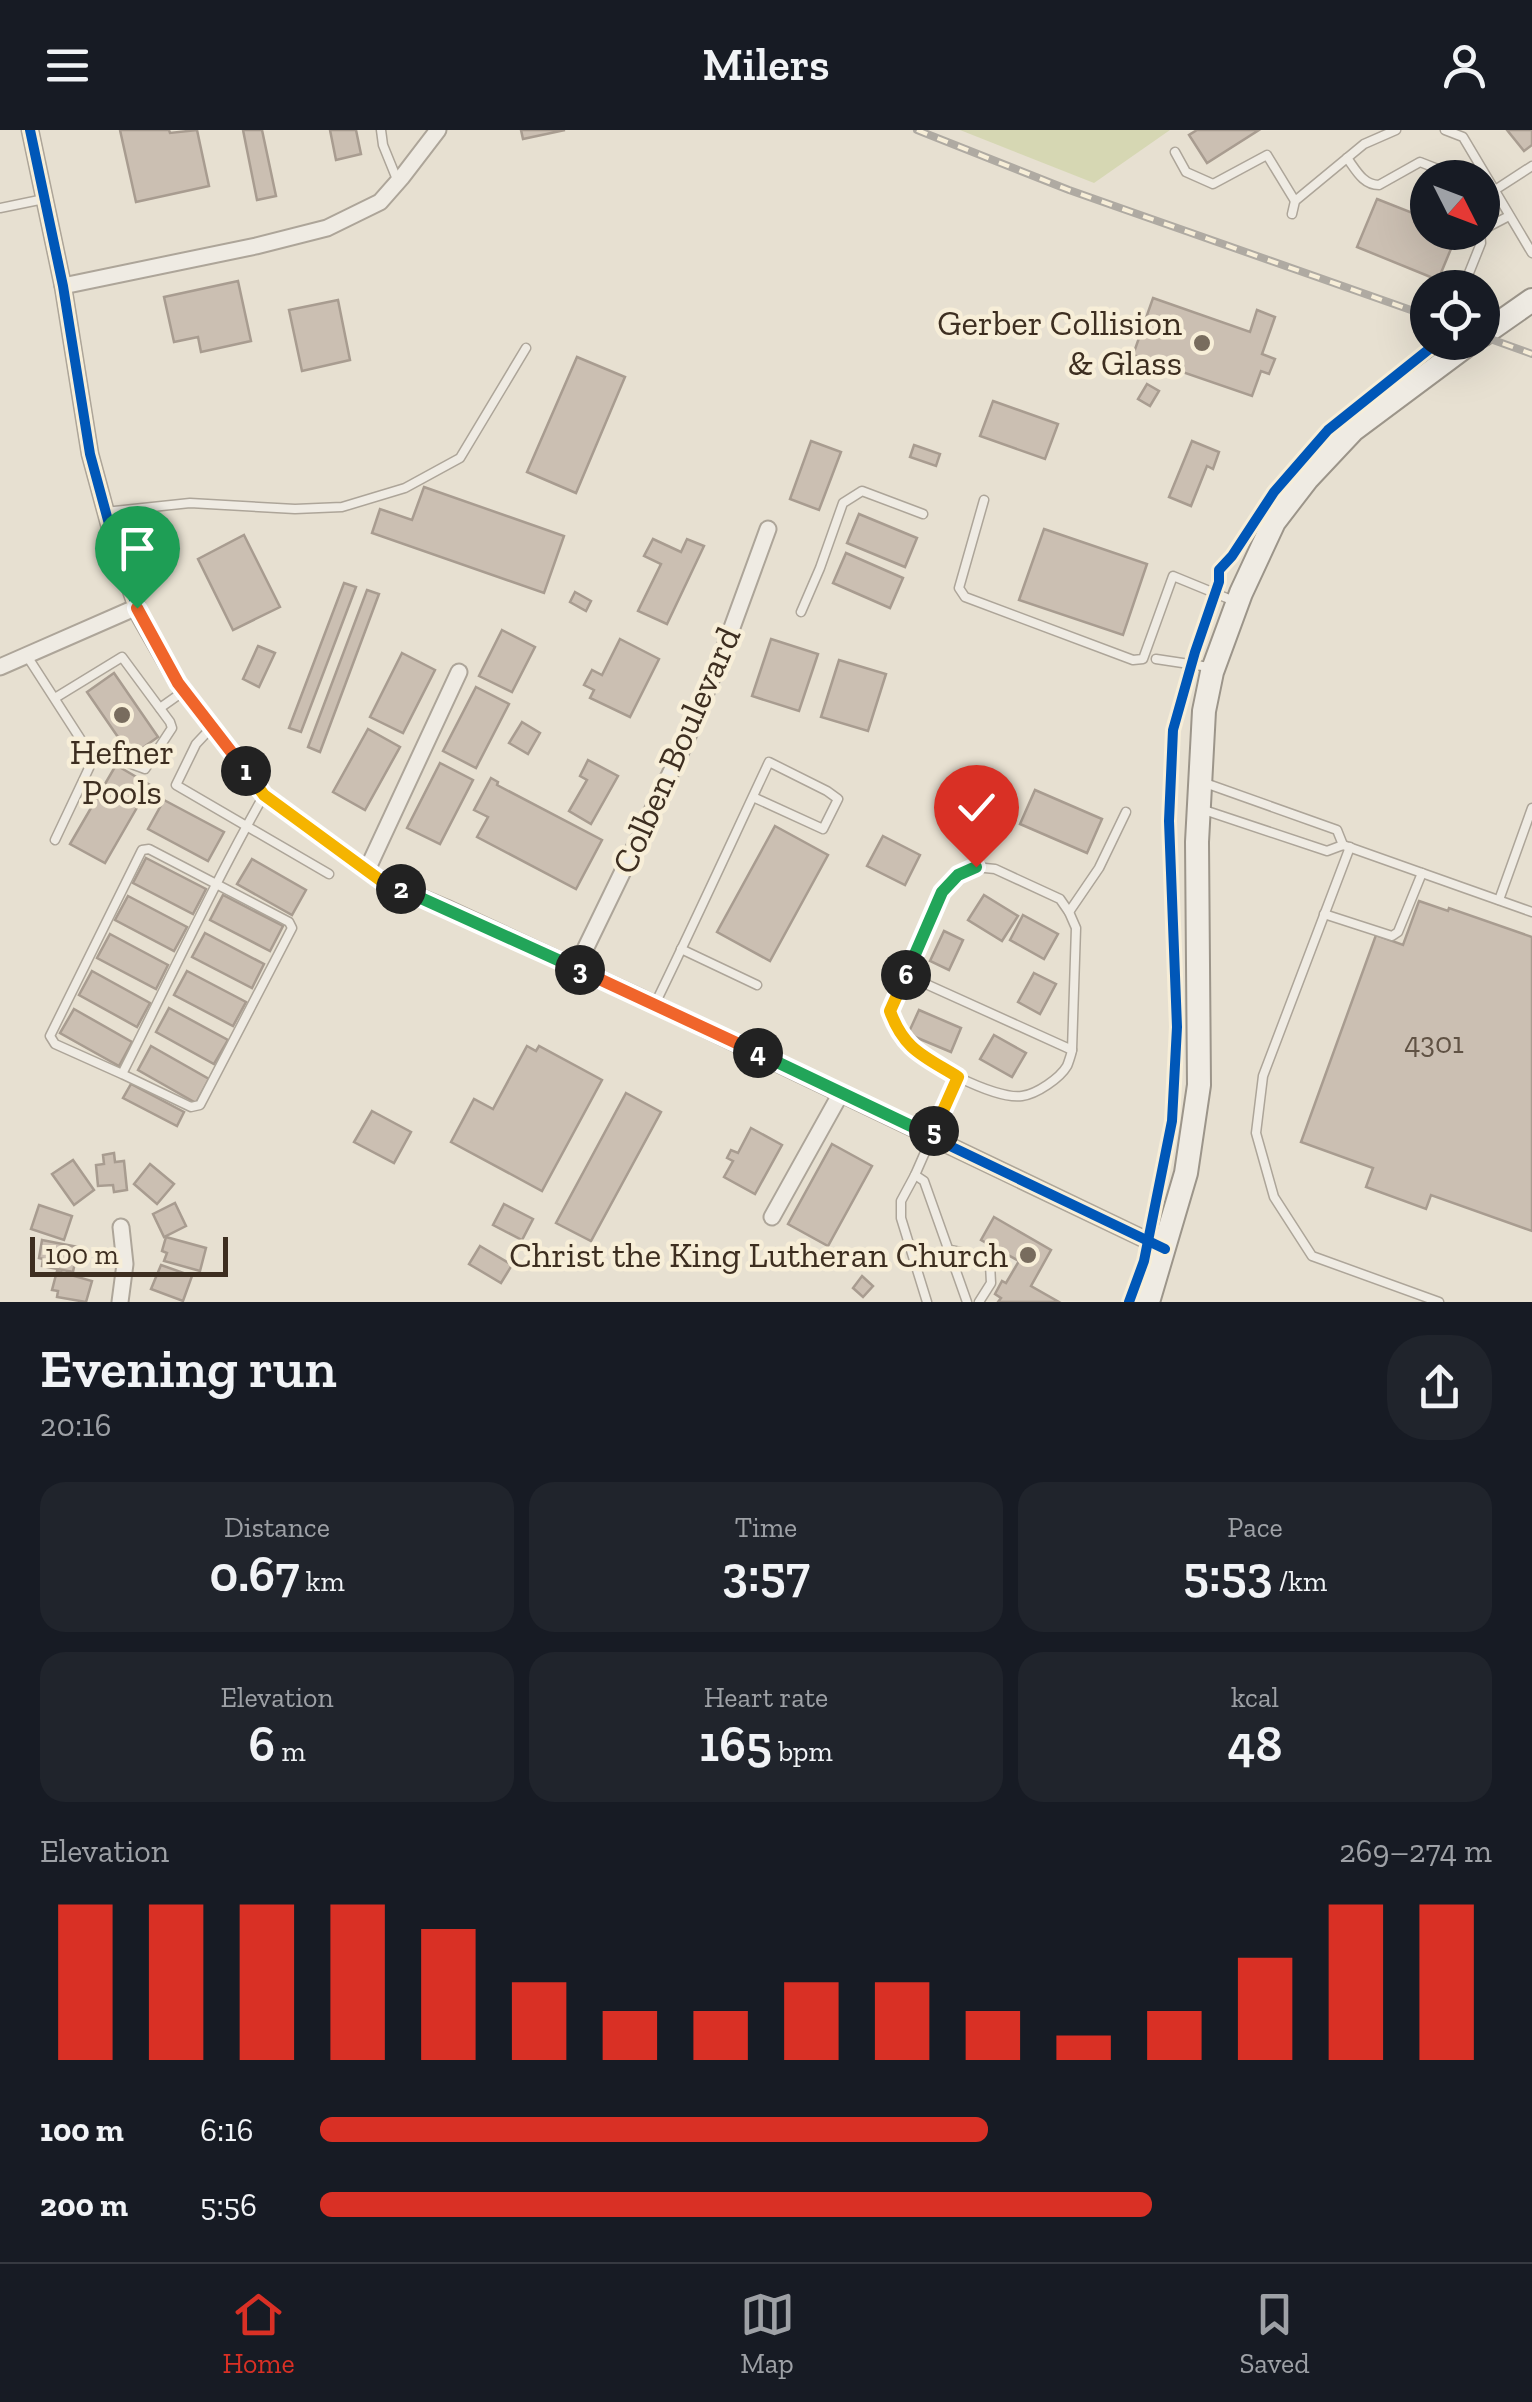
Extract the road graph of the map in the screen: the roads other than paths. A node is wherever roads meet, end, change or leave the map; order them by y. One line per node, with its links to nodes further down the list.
1 (30, 130): 13 (street)
2 (381, 130): 11 (lane)
3 (438, 130): 11 (street)
4 (1396, 130): 7 (lane)
5 (1446, 130): 8 (lane)
6 (1174, 152): 15 (lane)
7 (1346, 158): 10 (lane); 15 (lane)
8 (1477, 160)
9 (1532, 166): 12 (lane)
10 (1410, 168)
11 (398, 182): 21 (street)
12 (1500, 187)
13 (44, 198): 16 (lane); 21 (street)
14 (1500, 199): 18 (lane)
15 (1295, 200): 17 (lane)
16 (0, 208)
17 (1292, 214)
18 (1509, 216): 19 (lane); 20 (lane)
19 (1500, 221)
20 (1532, 253)
21 (62, 286): 27 (street)
22 (1532, 300): 23 (street)
23 (1500, 322)
24 (526, 348): 27 (lane)
25 (1447, 360): 30 (street)
26 (984, 500): 30 (lane)
27 (106, 512): 31 (street)
28 (923, 514): 32 (lane)
29 (768, 529): 61 (street, Colben Boulevard)
30 (1237, 602): 36 (street)
31 (137, 608): 33 (street); 38 (street)
32 (801, 612)
33 (27, 656): 35 (street); 39 (lane)
34 (1156, 659): 36 (lane)
35 (0, 668)
36 (1214, 668): 43 (street)
37 (460, 672): 52 (street)
38 (184, 691): 40 (lane); 41 (street)
39 (54, 698): 40 (lane); 42 (lane)
40 (160, 708): 42 (lane)
41 (212, 728): 44 (street); 49 (lane)
42 (97, 751): 50 (lane)
43 (1200, 781): 47 (street); 51 (lane)
44 (264, 795): 49 (lane); 52 (street)
45 (752, 797): 45 (lane); 60 (lane)
46 (1532, 808): 56 (lane)
47 (1199, 809): 51 (lane); 73 (street)
48 (1126, 812): 57 (lane)
49 (246, 827): 54 (lane); 55 (lane)
50 (56, 840)
51 (1347, 846): 53 (lane); 59 (lane)
52 (368, 870): 61 (street)
53 (1422, 873): 56 (lane); 59 (lane)
54 (329, 874)
55 (217, 885): 66 (lane); 66 (lane); 66 (lane)
56 (1500, 900): 58 (lane)
57 (1069, 912): 62 (lane); 65 (lane)
58 (1532, 912)
59 (1324, 914): 80 (lane)
60 (681, 950): 63 (lane); 64 (lane)
61 (576, 968): 64 (street)
62 (906, 975): 65 (lane); 67 (lane)
63 (757, 985)
64 (655, 1004): 68 (street)
65 (1072, 1050): 67 (lane)
66 (122, 1074)
67 (958, 1077): 69 (lane)
68 (841, 1092): 69 (street); 71 (street)
69 (932, 1136): 70 (lane); 73 (street)
70 (915, 1175): 74 (lane); 76 (lane)
71 (772, 1217)
72 (121, 1227): 75 (street)
73 (1165, 1248): 79 (street)
74 (950, 1250): 77 (lane); 78 (lane)
75 (120, 1302)
76 (927, 1302)
77 (967, 1302)
78 (979, 1302)
79 (1148, 1302)
80 (1439, 1302)

